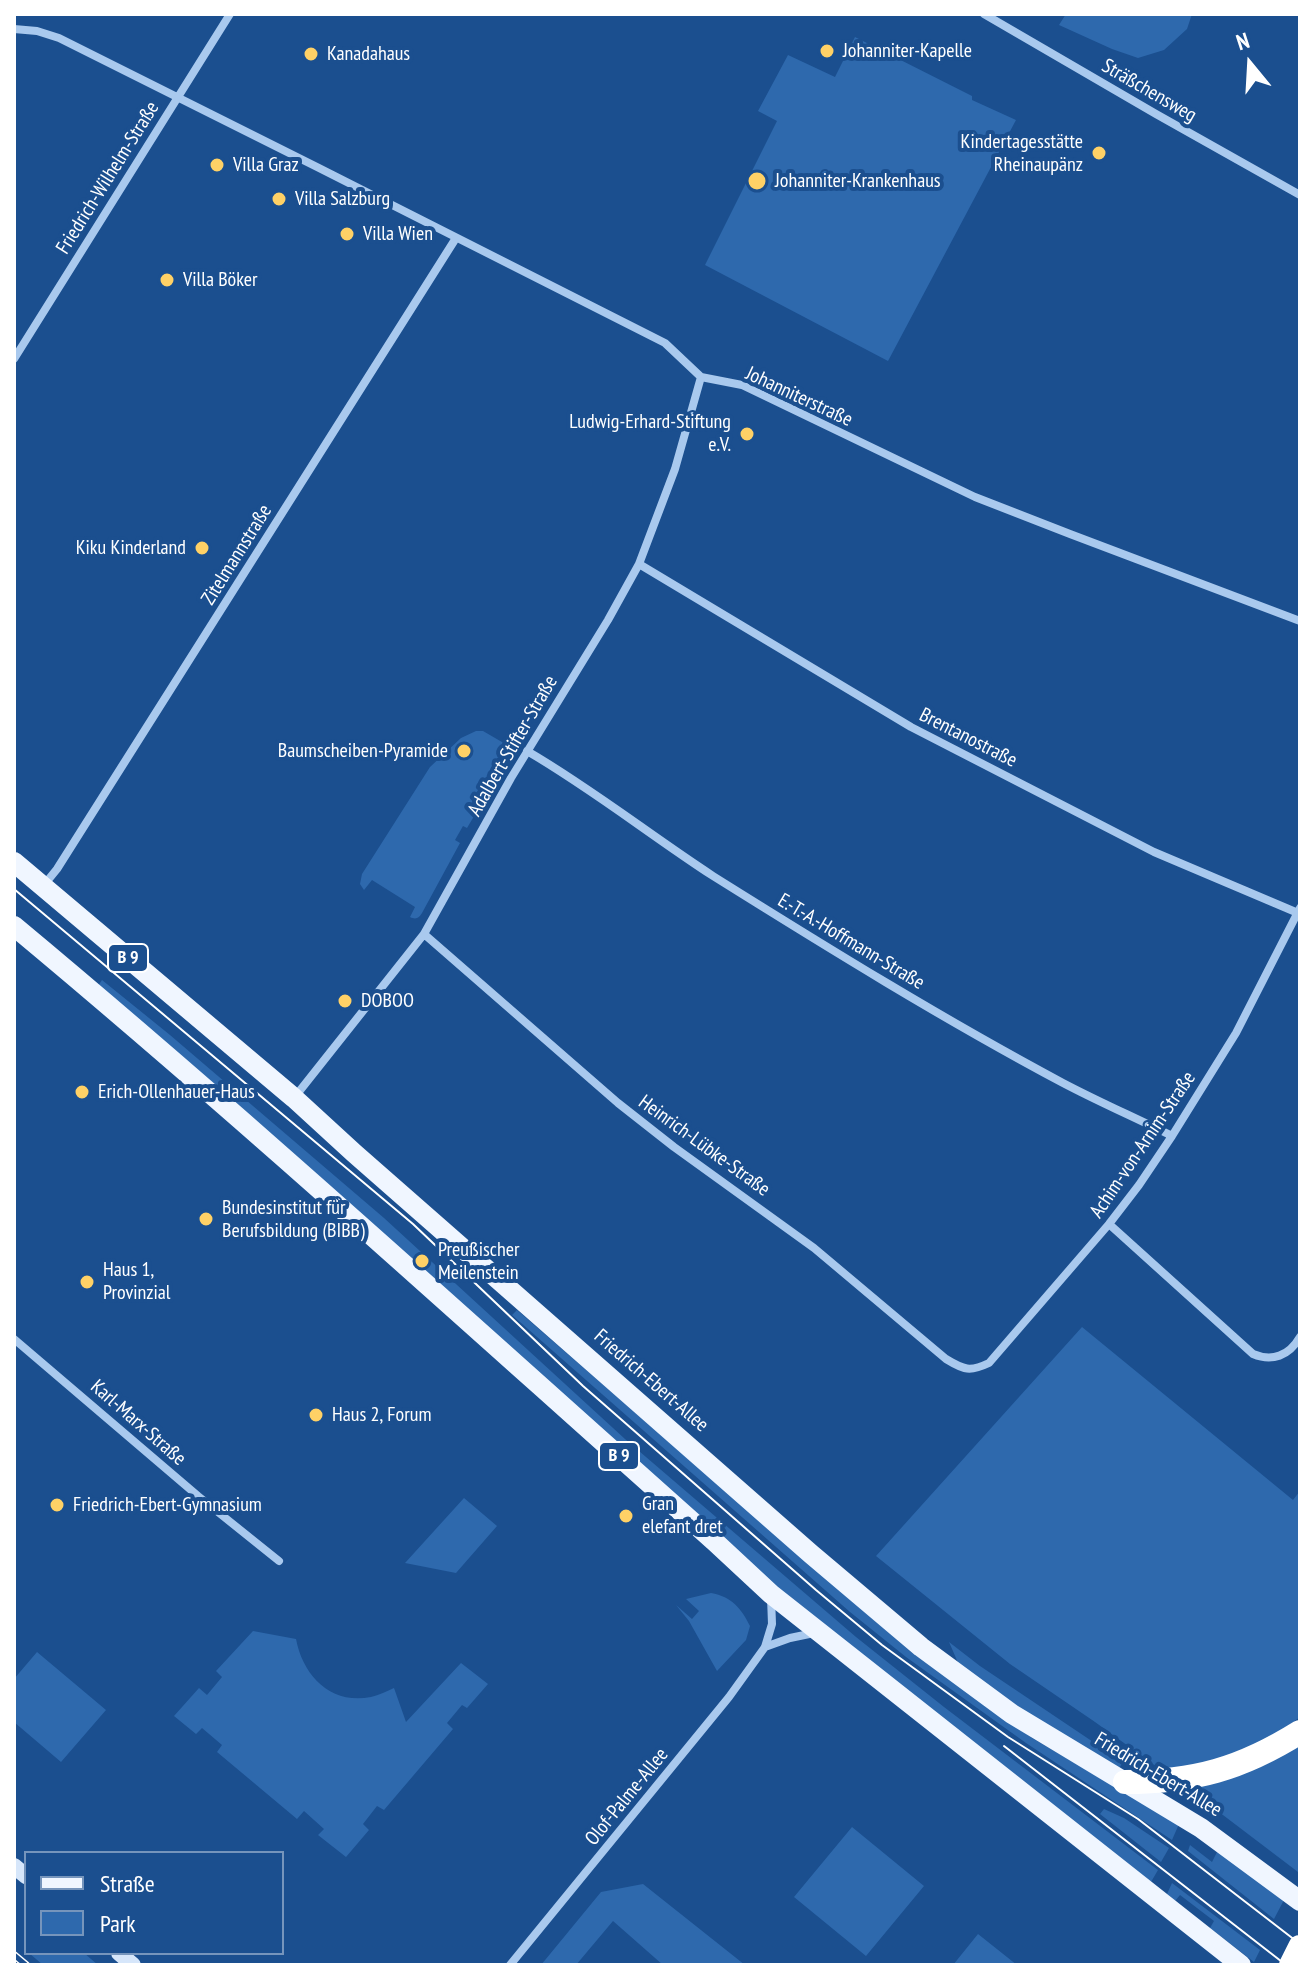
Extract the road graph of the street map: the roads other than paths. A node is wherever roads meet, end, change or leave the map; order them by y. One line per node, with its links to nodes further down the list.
1 (230, 14): 4 (street, Friedrich-Wilhelm-Straße)
2 (984, 14): 5 (street, Sträßchensweg)
3 (14, 29): 4 (street)
4 (177, 98): 6 (street); 7 (street, Friedrich-Wilhelm-Straße)
5 (1300, 195)
6 (456, 238): 8 (street); 13 (street, Zitelmannstraße)
7 (14, 359)
8 (701, 377): 9 (street, Adalbert-Stifter-Straße); 10 (street, Johanniterstraße)
9 (639, 564): 11 (street, Adalbert-Stifter-Straße); 14 (street, Brentanostraße)
10 (1300, 621)
11 (527, 751): 16 (street, Adalbert-Stifter-Straße); 18 (street, E.-T.-A.-Hoffmann-Straße)
12 (14, 862): 13 (main road, Friedrich-Ebert-Allee / B 9)
13 (43, 886): 17 (main road, Friedrich-Ebert-Allee / B 9)
14 (1299, 911): 18 (street, Achim-von-Arnim-Straße)
15 (14, 926): 24 (main road, B 9)
16 (424, 934): 17 (street, Adalbert-Stifter-Straße); 22 (street, Heinrich-Lübke-Straße)
17 (294, 1098): 28 (main road, Friedrich-Ebert-Allee / B 9)
18 (1172, 1136): 19 (street, Achim-von-Arnim-Straße)
19 (1109, 1224): 20 (street); 22 (street, Achim-von-Arnim-Straße)
20 (1300, 1337)
21 (14, 1339): 23 (street, Karl-Marx-Straße)
22 (973, 1370)
23 (279, 1561)
24 (771, 1594): 25 (main road, B 9); 26 (street, Olof-Palme-Allee)
25 (818, 1632): 26 (street); 32 (main road, B 9)
26 (765, 1647): 31 (street, Olof-Palme-Allee)
27 (1300, 1732): 28 (highway)
28 (1125, 1782): 29 (main road, Friedrich-Ebert-Allee / B 9)
29 (1294, 1896)
30 (1300, 1947): 33 (highway)
31 (510, 1965)
32 (1241, 1965)
33 (1291, 1965)

